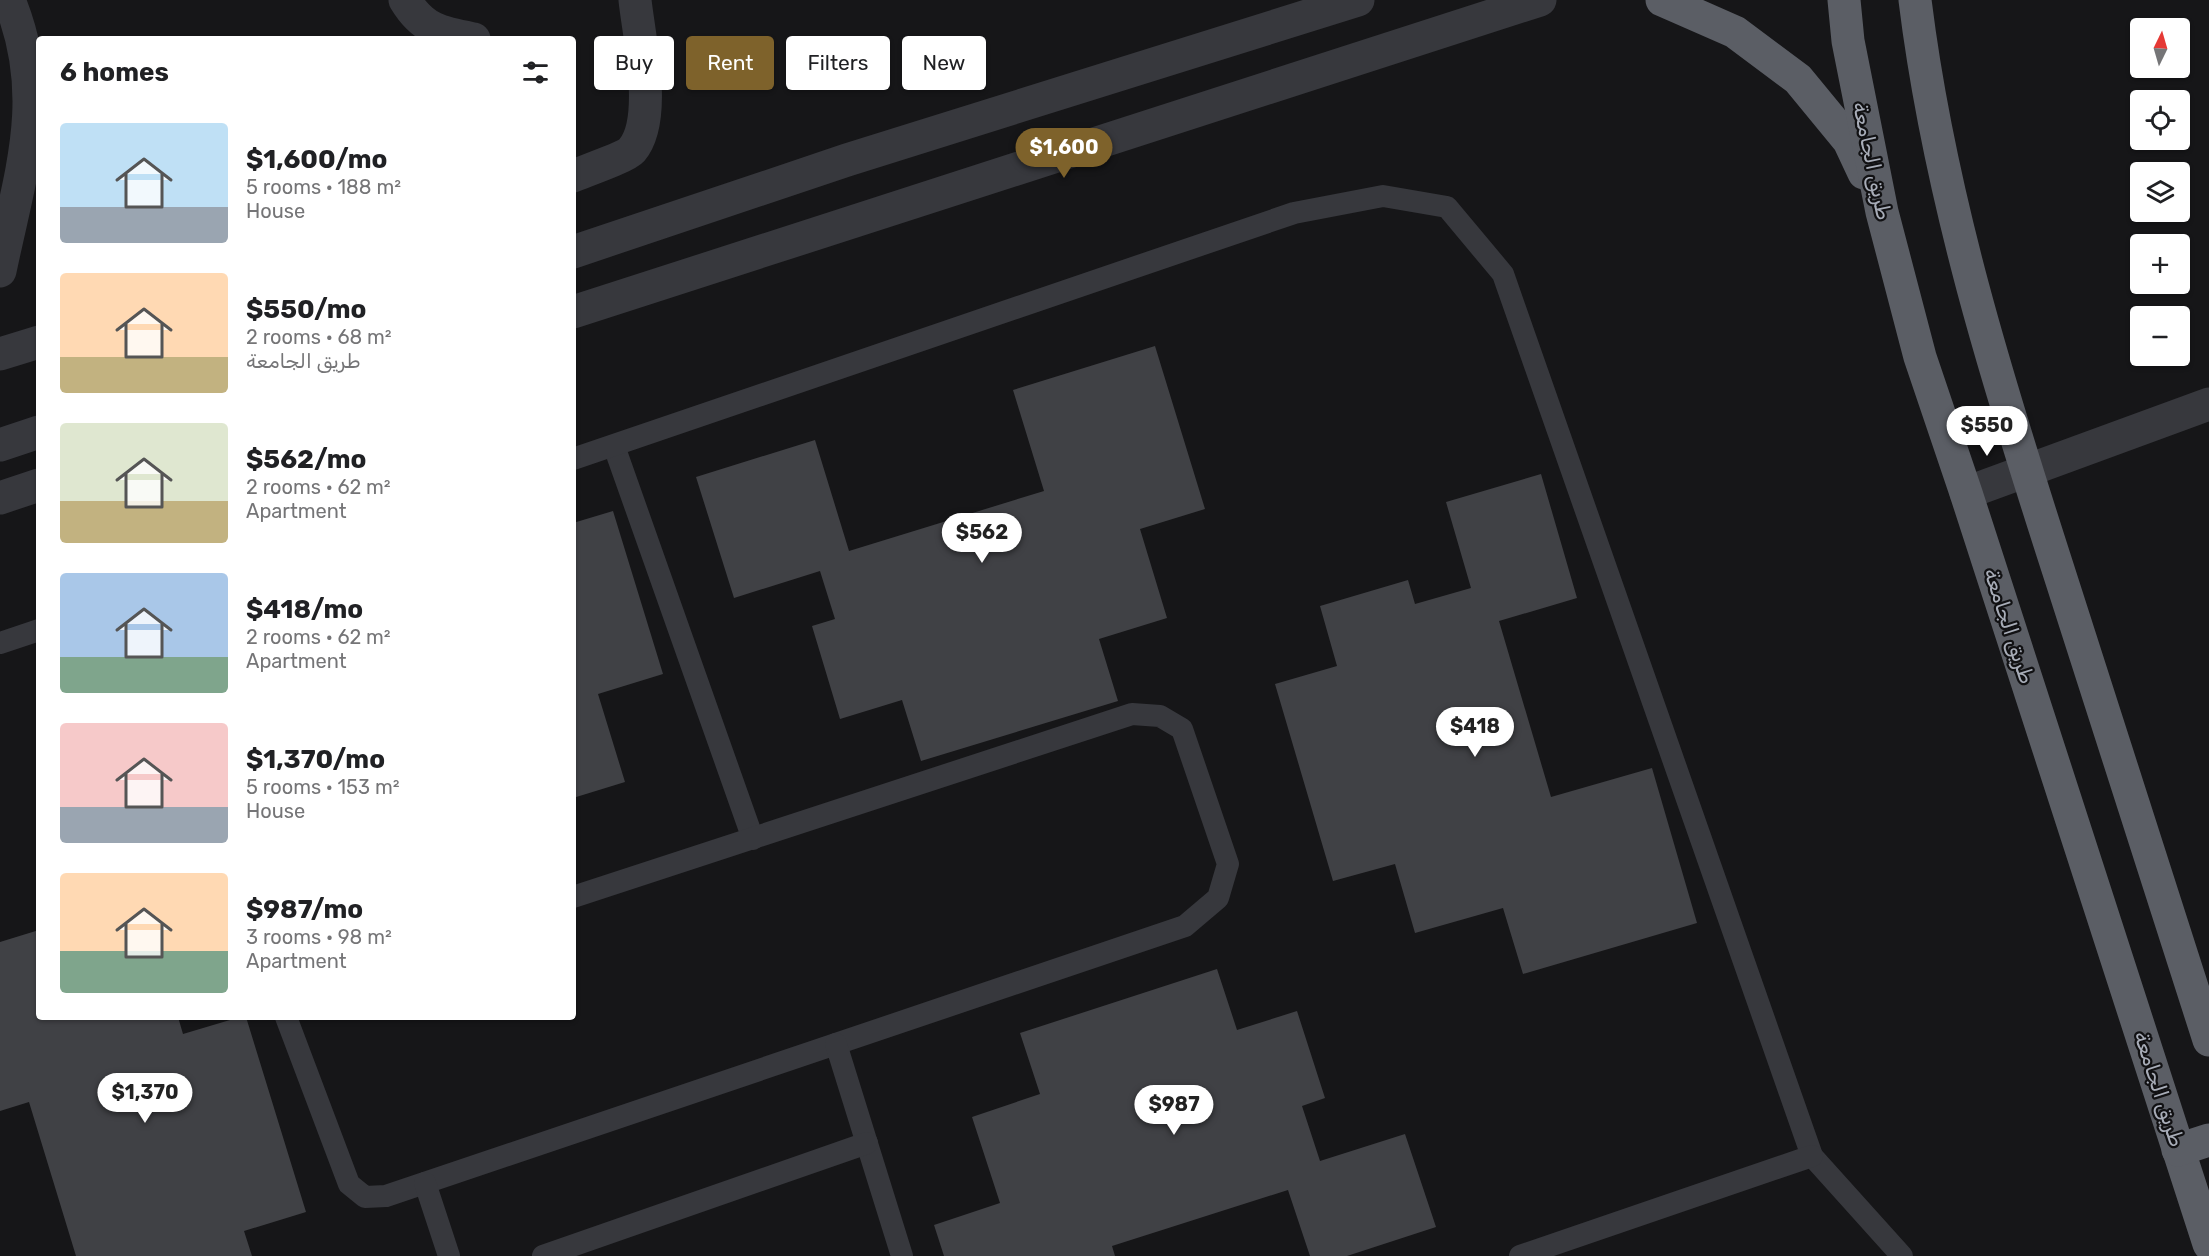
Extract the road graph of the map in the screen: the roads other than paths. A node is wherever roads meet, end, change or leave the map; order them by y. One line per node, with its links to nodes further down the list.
1 (9, 0): 10 (street)
2 (405, 0): 9 (street)
3 (634, 0): 11 (street)
4 (1358, 0): 13 (street)
5 (1540, 0): 15 (street)
6 (1662, 0): 12 (highway)
7 (1844, 0): 12 (highway, طريق الجامعة)
8 (1915, 0): 23 (highway)
9 (459, 36)
10 (11, 169): 14 (street)
11 (576, 175)
12 (1882, 212): 25 (highway, طريق الجامعة)
13 (576, 251)
14 (0, 271)
15 (576, 311)
16 (36, 343): 17 (street)
17 (0, 354)
18 (2209, 404): 23 (street)
19 (36, 433): 20 (street)
20 (0, 445)
21 (614, 446): 22 (lane); 29 (lane); 37 (lane)
22 (576, 458)
23 (2026, 470): 25 (street); 32 (highway)
24 (36, 486): 26 (street)
25 (1966, 493): 36 (highway, طريق الجامعة)
26 (0, 498)
27 (36, 631): 28 (lane)
28 (0, 643)
29 (753, 839): 30 (lane); 33 (lane)
30 (576, 896)
31 (287, 1020): 38 (lane)
32 (2209, 1040)
33 (836, 1044): 35 (lane); 38 (lane)
34 (2209, 1140): 36 (highway)
35 (867, 1143): 41 (lane); 42 (lane)
36 (2178, 1150): 39 (highway, طريق الجامعة)
37 (1812, 1156): 43 (lane); 44 (lane)
38 (425, 1182): 40 (lane)
39 (2209, 1244)
40 (449, 1256)
41 (543, 1256)
42 (902, 1256)
43 (1520, 1256)
44 (1902, 1256)

